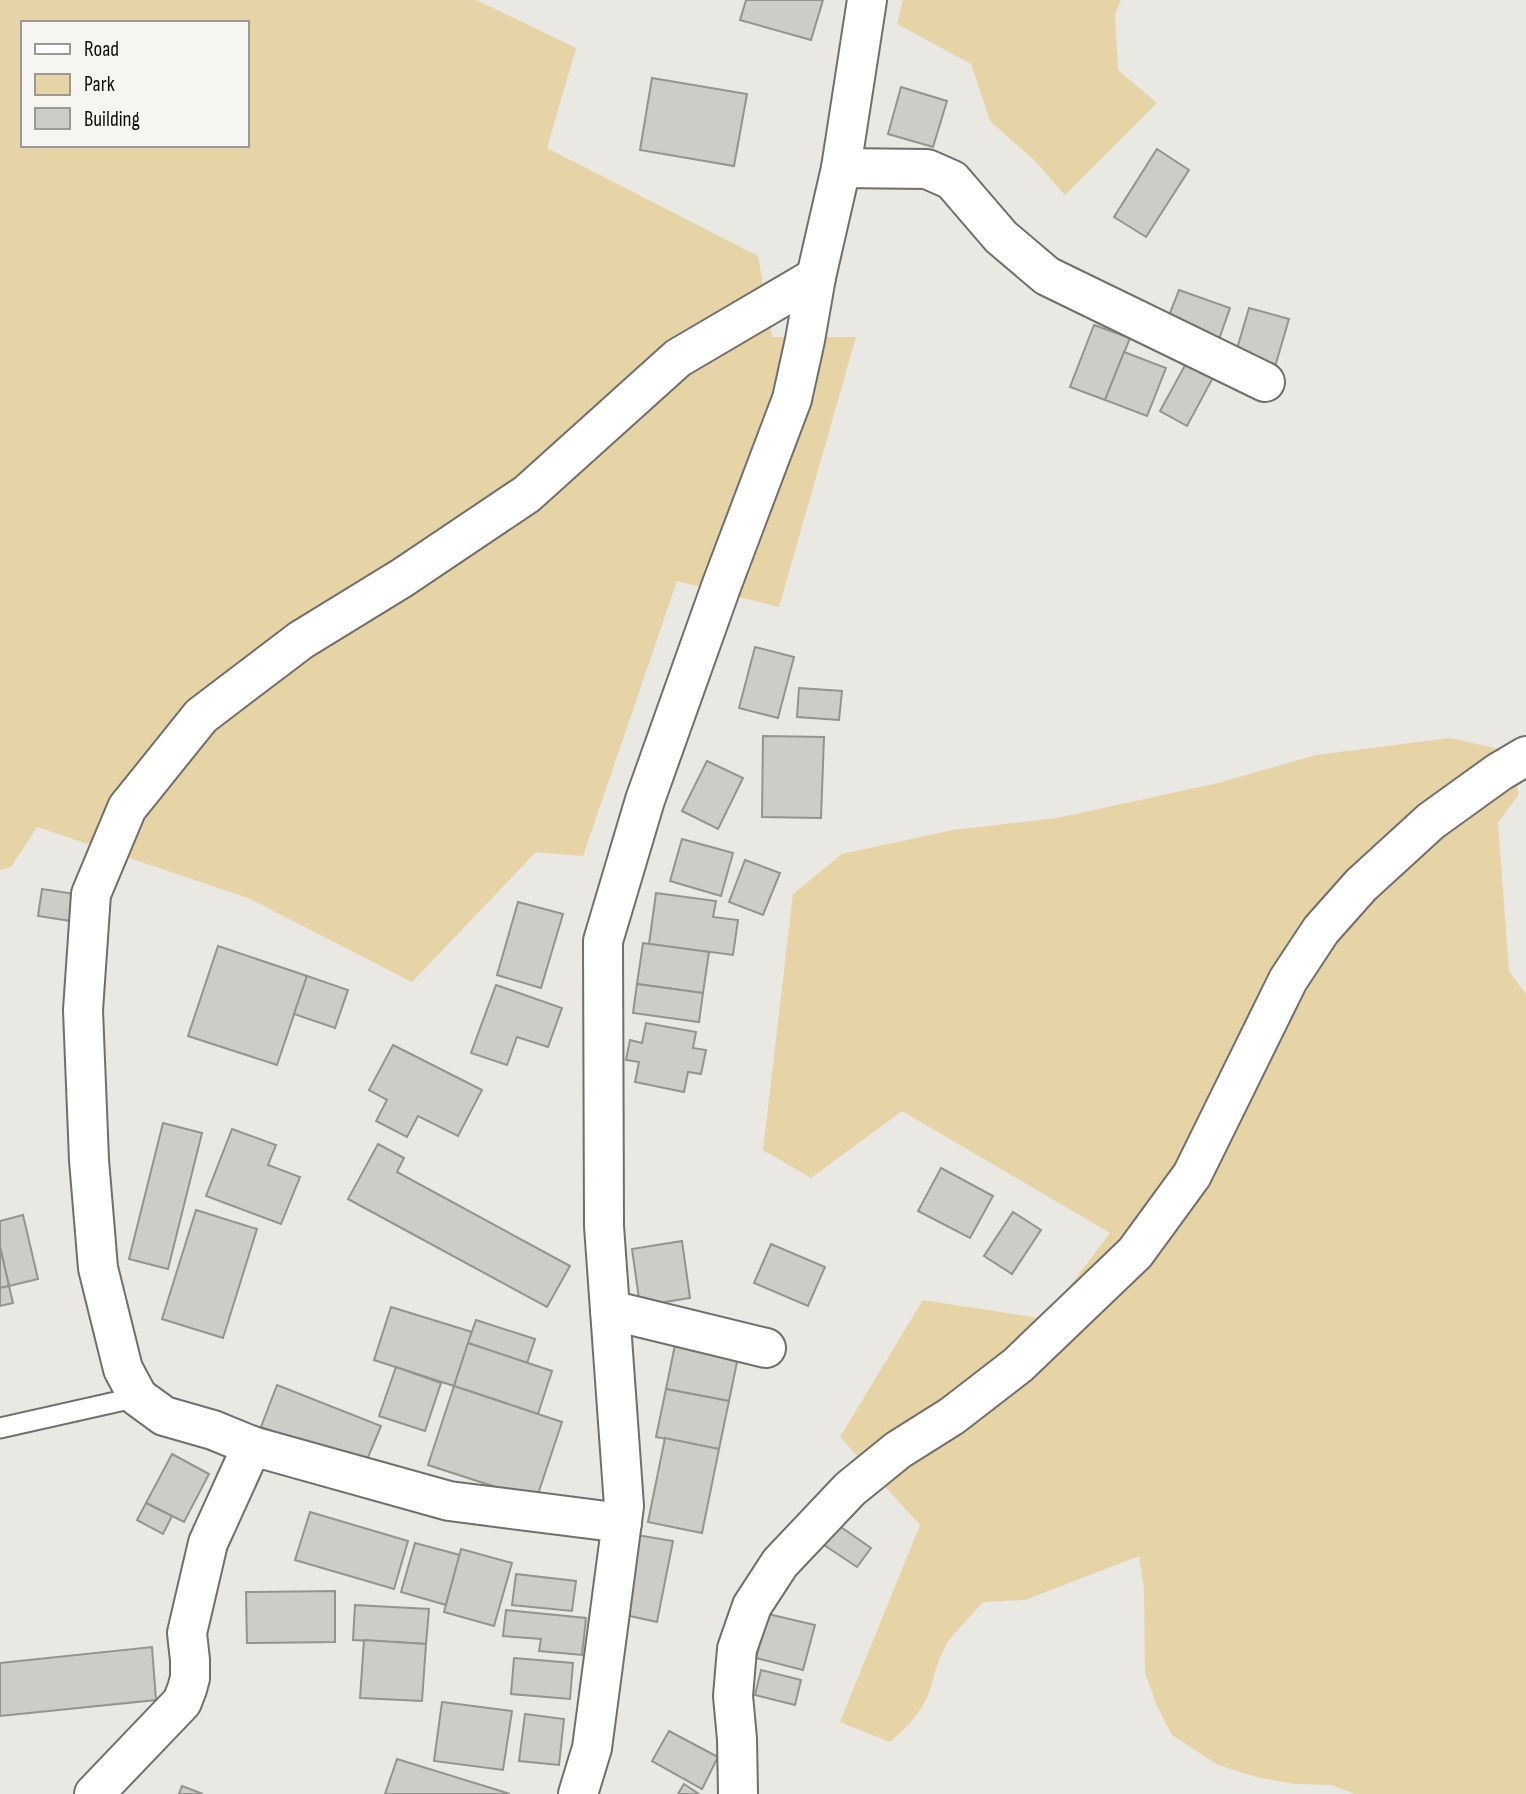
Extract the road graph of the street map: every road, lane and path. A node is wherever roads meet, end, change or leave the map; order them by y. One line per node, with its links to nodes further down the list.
1 (867, 0): 2 (street)
2 (841, 168): 3 (street); 4 (street)
3 (816, 277): 6 (street); 8 (street)
4 (1265, 382)
5 (1526, 756): 14 (street)
6 (610, 1310): 7 (street); 11 (street)
7 (766, 1348)
8 (138, 1396): 9 (lane); 10 (street)
9 (0, 1428)
10 (252, 1446): 11 (street); 12 (street)
11 (622, 1523): 13 (street)
12 (94, 1794)
13 (578, 1794)
14 (738, 1794)

